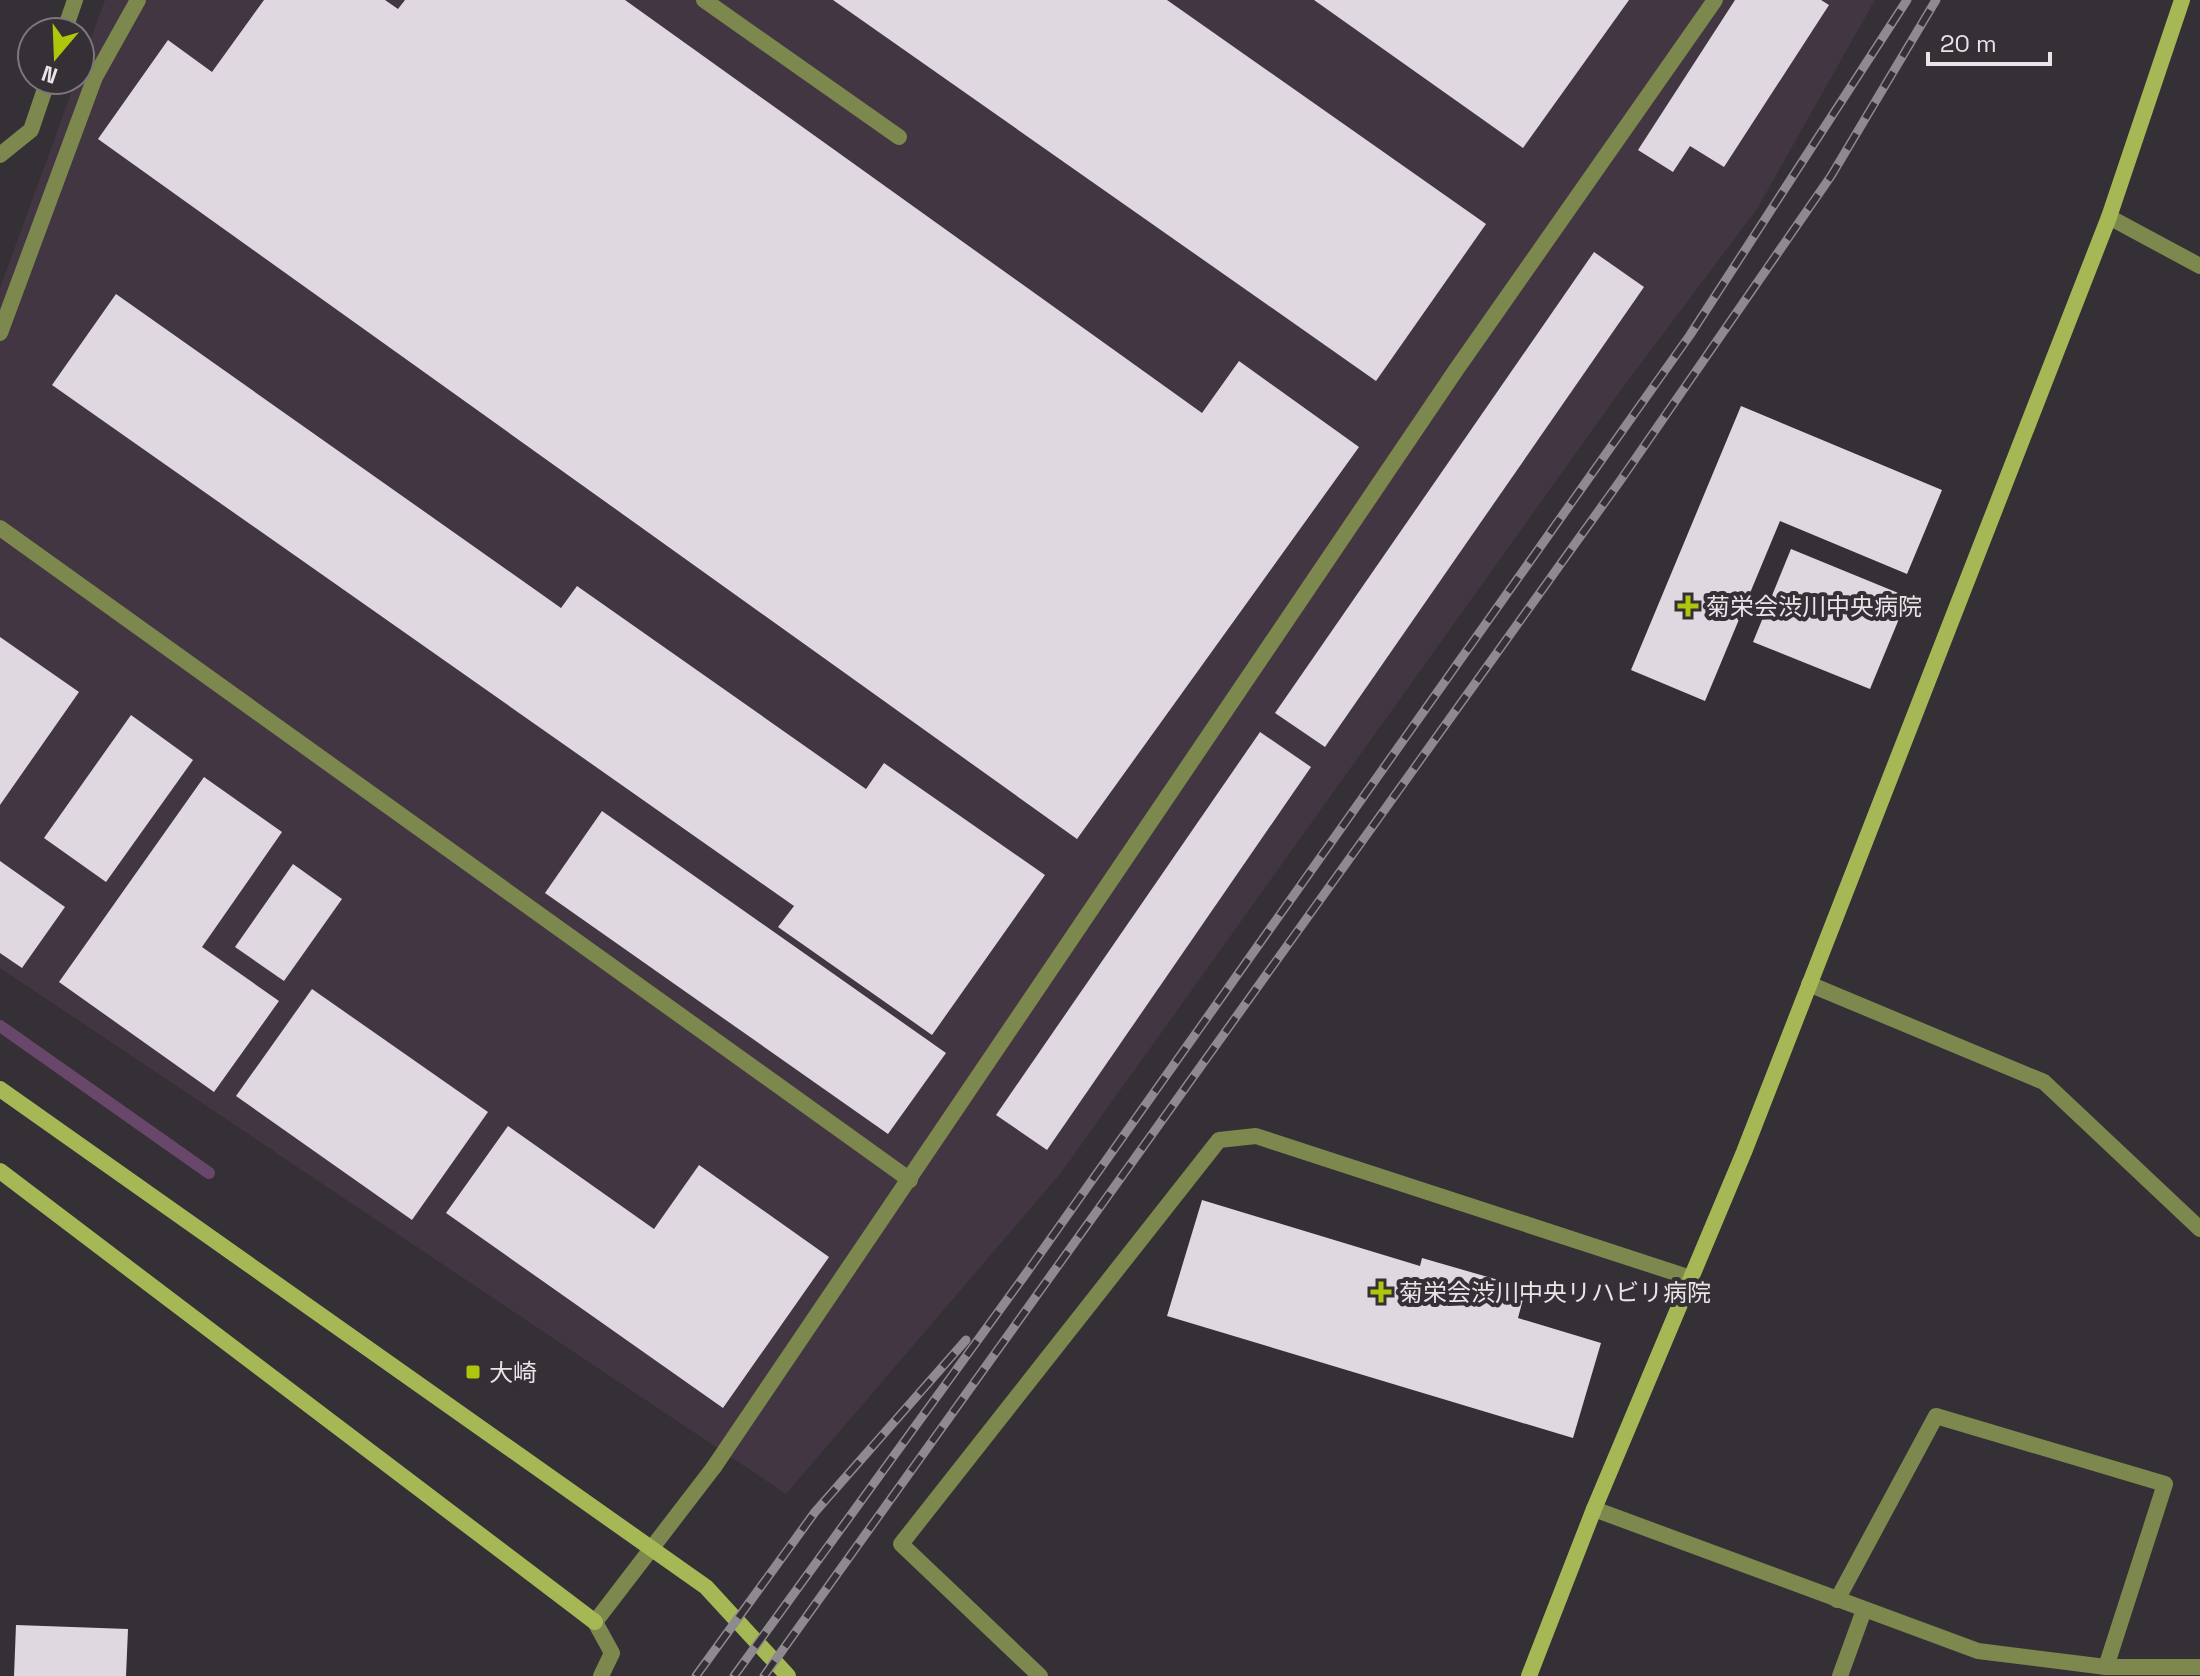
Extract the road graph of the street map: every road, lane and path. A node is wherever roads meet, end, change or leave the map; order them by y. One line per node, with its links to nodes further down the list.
1 (138, 0): 10 (street)
2 (704, 0): 6 (street)
3 (1715, 0): 15 (street)
4 (2182, 0): 8 (street)
5 (43, 96): 7 (street)
6 (899, 137)
7 (0, 155)
8 (2109, 217): 9 (street); 12 (street)
9 (2200, 266)
10 (0, 333)
11 (0, 528): 15 (street)
12 (1809, 984): 16 (street); 17 (street)
13 (0, 1089): 25 (street)
14 (0, 1171): 21 (street)
15 (910, 1180): 21 (street)
16 (2200, 1229)
17 (1691, 1278): 18 (street); 26 (street)
18 (1594, 1509): 19 (street); 27 (street)
19 (1837, 1600): 20 (street); 22 (street)
20 (1864, 1610): 22 (street); 28 (street)
21 (595, 1622): 24 (street)
22 (2106, 1667): 23 (street)
23 (2200, 1667)
24 (601, 1676)
25 (788, 1676)
26 (1040, 1676)
27 (1529, 1676)
28 (1840, 1676)

